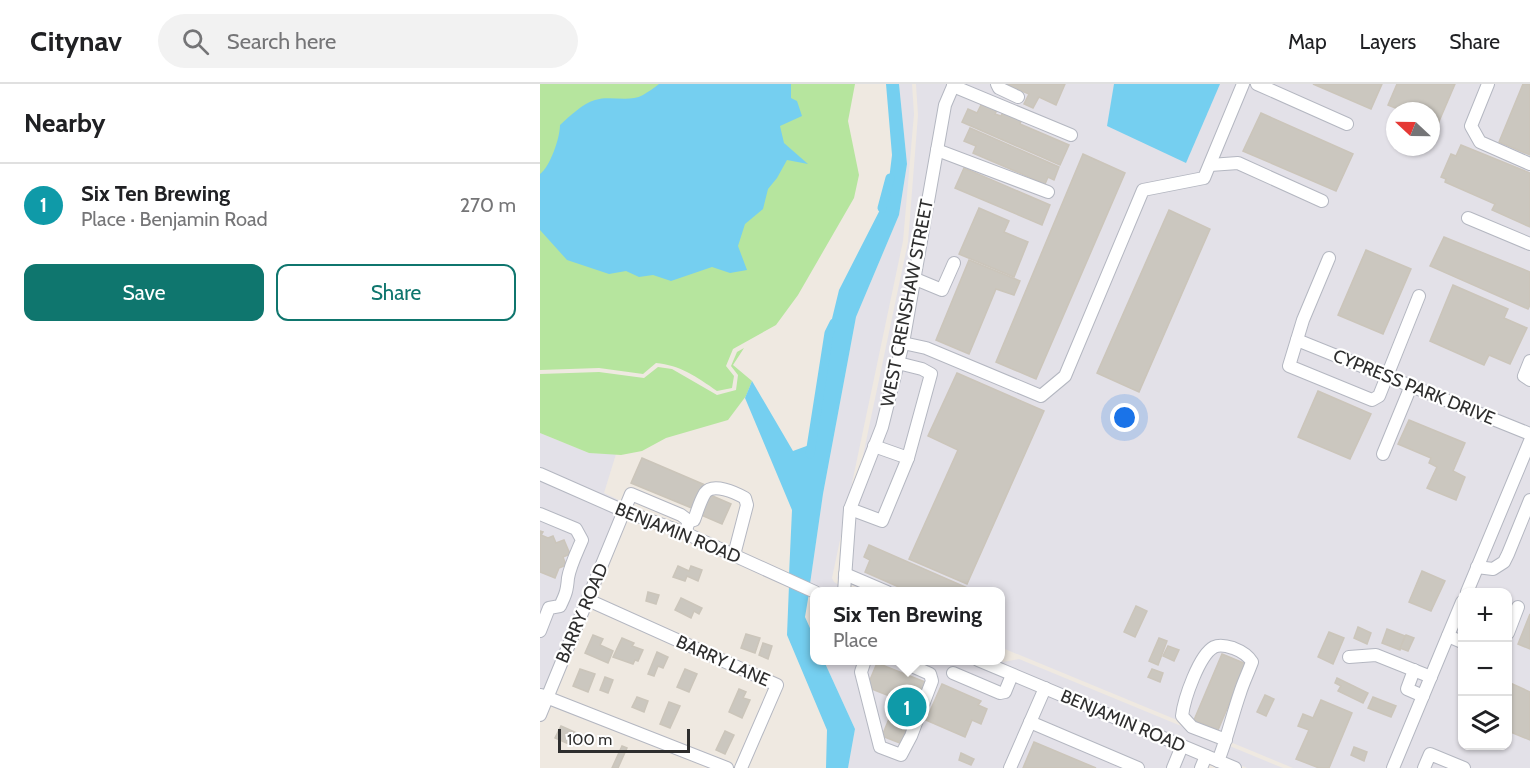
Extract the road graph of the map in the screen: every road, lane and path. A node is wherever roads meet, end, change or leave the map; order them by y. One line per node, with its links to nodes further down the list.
1 (997, 84): 6 (street)
2 (1243, 84): 11 (street)
3 (1257, 84): 7 (street)
4 (1488, 84): 10 (street)
5 (953, 85): 8 (street); 9 (street, WEST CRENSHAW STREET)
6 (1018, 97)
7 (1347, 124)
8 (1071, 135)
9 (937, 150): 12 (street); 18 (street, WEST CRENSHAW STREET)
10 (1530, 164)
11 (1210, 165): 13 (street); 21 (street)
12 (1048, 192)
13 (1322, 201)
14 (1468, 218): 15 (street)
15 (1530, 244)
16 (1329, 258): 20 (street)
17 (954, 263): 18 (street)
18 (914, 278): 21 (street, WEST CRENSHAW STREET)
19 (1419, 296): 24 (street)
20 (1297, 340): 24 (street, CYPRESS PARK DRIVE); 24 (street)
21 (903, 343): 23 (street, WEST CRENSHAW STREET)
22 (1530, 361): 25 (street)
23 (898, 363): 29 (street, WEST CRENSHAW STREET); 31 (street)
24 (1386, 376): 26 (street, CYPRESS PARK DRIVE)
25 (1530, 380)
26 (1411, 386): 27 (street, CYPRESS PARK DRIVE); 30 (street)
27 (1530, 434)
28 (1530, 441): 39 (street)
29 (874, 446): 31 (street); 34 (street, WEST CRENSHAW STREET)
30 (1383, 454)
31 (908, 458): 34 (street)
32 (540, 474): 35 (street, BENJAMIN ROAD)
33 (1530, 500): 39 (street)
34 (850, 509): 40 (street, WEST CRENSHAW STREET)
35 (624, 512): 37 (street, BENJAMIN ROAD); 37 (street); 45 (street, BARRY ROAD)
36 (540, 514): 46 (street)
37 (687, 527): 38 (street, BENJAMIN ROAD); 38 (street)
38 (734, 555): 44 (street, BENJAMIN ROAD)
39 (1477, 567): 43 (street)
40 (845, 574): 41 (street, WEST CRENSHAW STREET); 42 (street)
41 (844, 587)
42 (876, 587)
43 (1469, 588)
44 (810, 589)
45 (588, 600): 62 (street, BARRY ROAD); 71 (street, BARRY LANE)
46 (545, 606): 50 (street)
47 (1518, 607): 49 (street)
48 (1458, 612): 51 (street)
49 (1512, 623)
50 (540, 631)
51 (1448, 636): 52 (street); 60 (street)
52 (1458, 640)
53 (1349, 657): 57 (street)
54 (864, 665): 55 (street)
55 (911, 665)
56 (989, 665): 59 (street, BENJAMIN ROAD)
57 (1414, 670): 60 (street); 63 (street)
58 (953, 673): 59 (street)
59 (1012, 675): 61 (street, BENJAMIN ROAD)
60 (1431, 677): 63 (street)
61 (1045, 688): 65 (street); 67 (street, BENJAMIN ROAD)
62 (544, 696): 64 (street, BARRY ROAD); 70 (street)
63 (1423, 696): 77 (street)
64 (540, 715)
65 (1030, 722): 72 (street); 73 (street)
66 (1226, 740): 66 (street); 69 (street)
67 (1182, 746): 68 (street, BENJAMIN ROAD); 74 (street)
68 (1206, 756): 69 (street, BENJAMIN ROAD); 75 (street)
69 (1218, 761): 76 (street, BENJAMIN ROAD)
70 (727, 768)
71 (741, 768)
72 (1010, 768)
73 (1138, 768)
74 (1173, 768)
75 (1201, 768)
76 (1235, 768)
77 (1393, 768)
78 (1424, 768): 79 (street)
79 (1464, 768)

